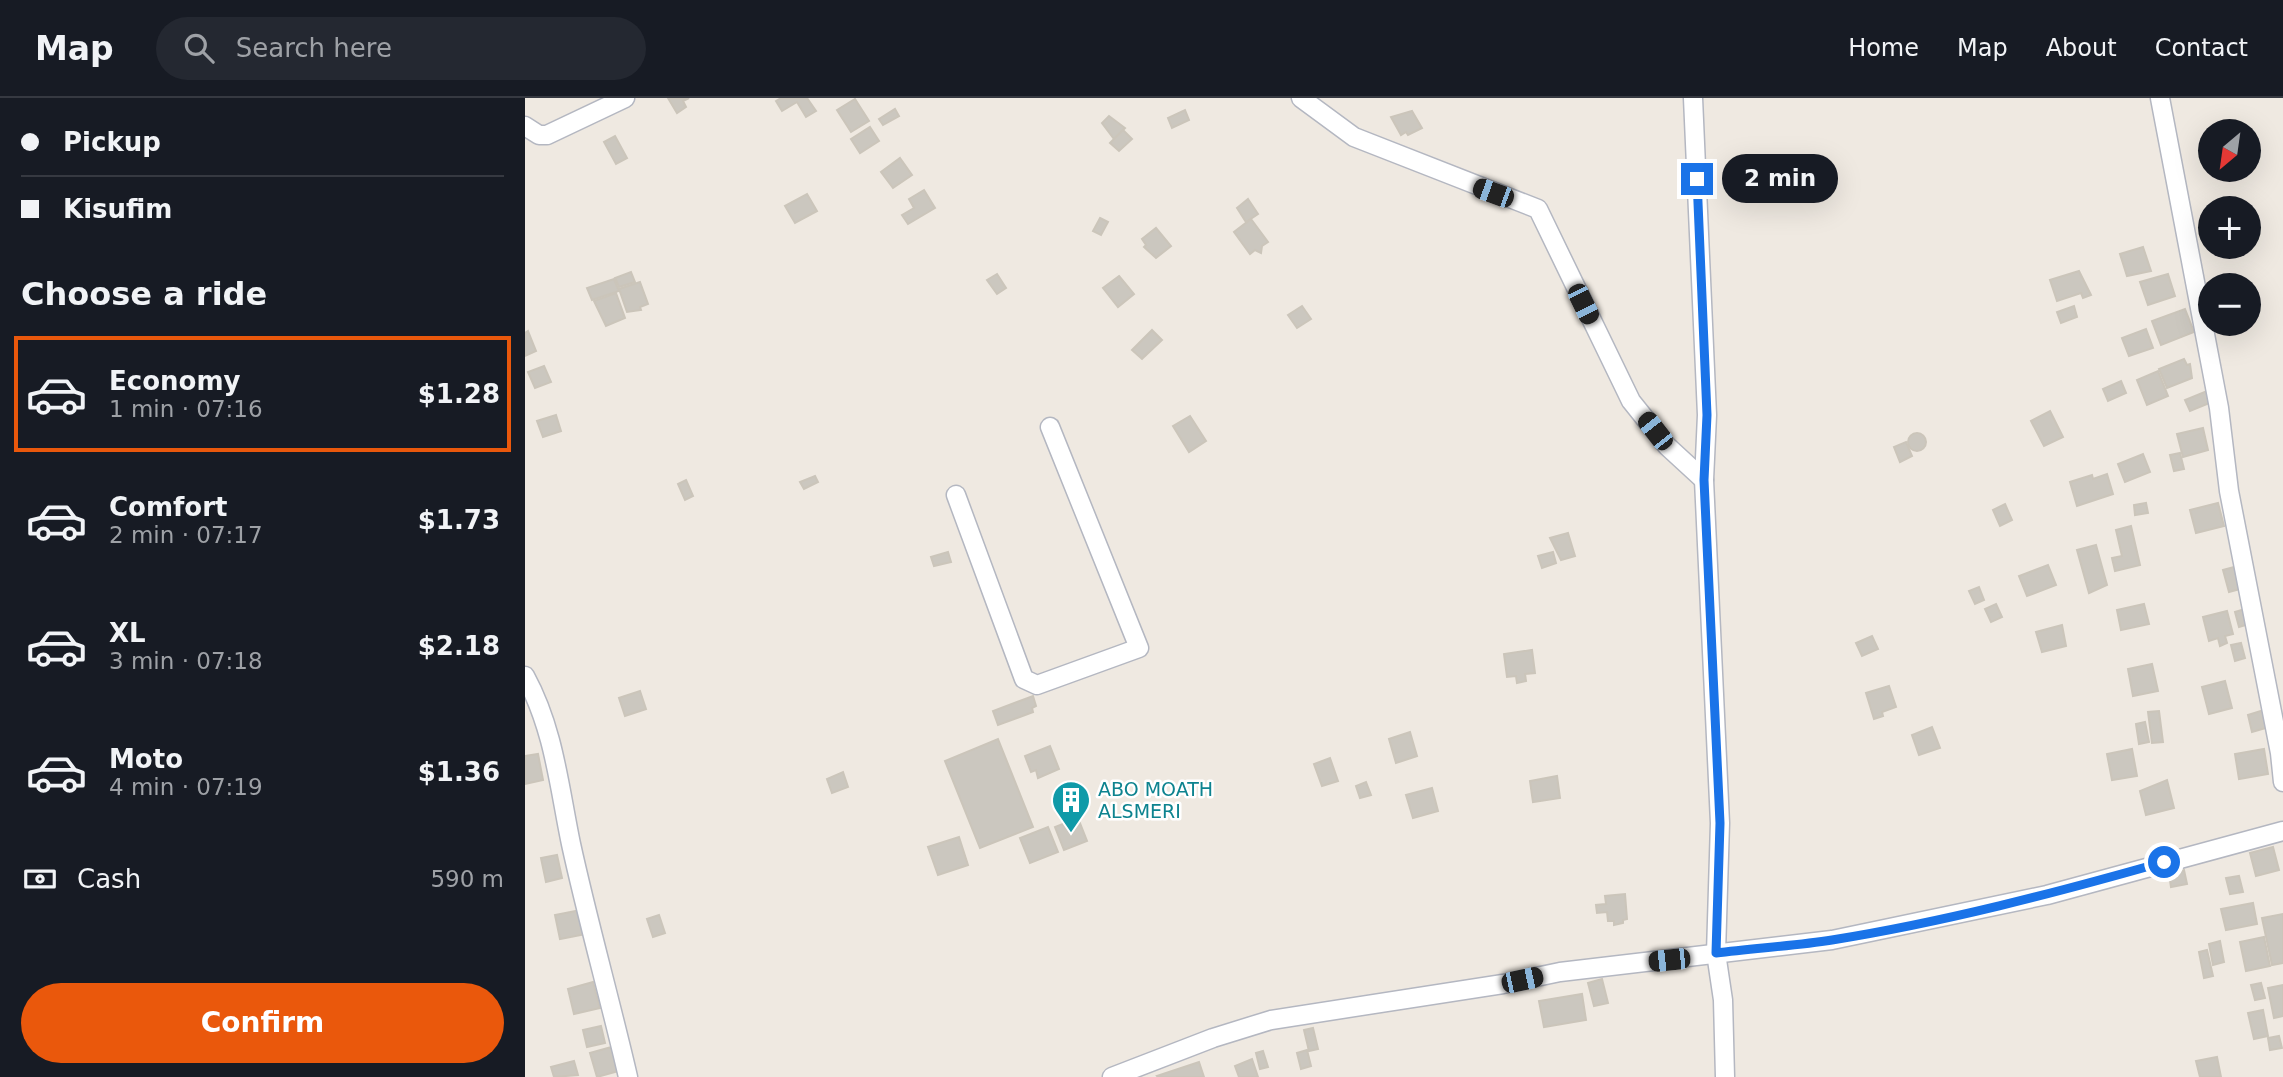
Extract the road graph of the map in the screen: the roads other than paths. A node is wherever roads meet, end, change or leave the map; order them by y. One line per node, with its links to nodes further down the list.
1 (625, 98): 5 (street)
2 (1301, 98): 7 (street)
3 (1693, 98): 7 (street)
4 (2159, 98): 10 (street)
5 (525, 127)
6 (1050, 426): 8 (street)
7 (1704, 480): 12 (street)
8 (956, 495)
9 (525, 676): 13 (street)
10 (2283, 782)
11 (2283, 831): 12 (street)
12 (1716, 953): 14 (street); 15 (street)
13 (628, 1077)
14 (1112, 1077)
15 (1725, 1077)

